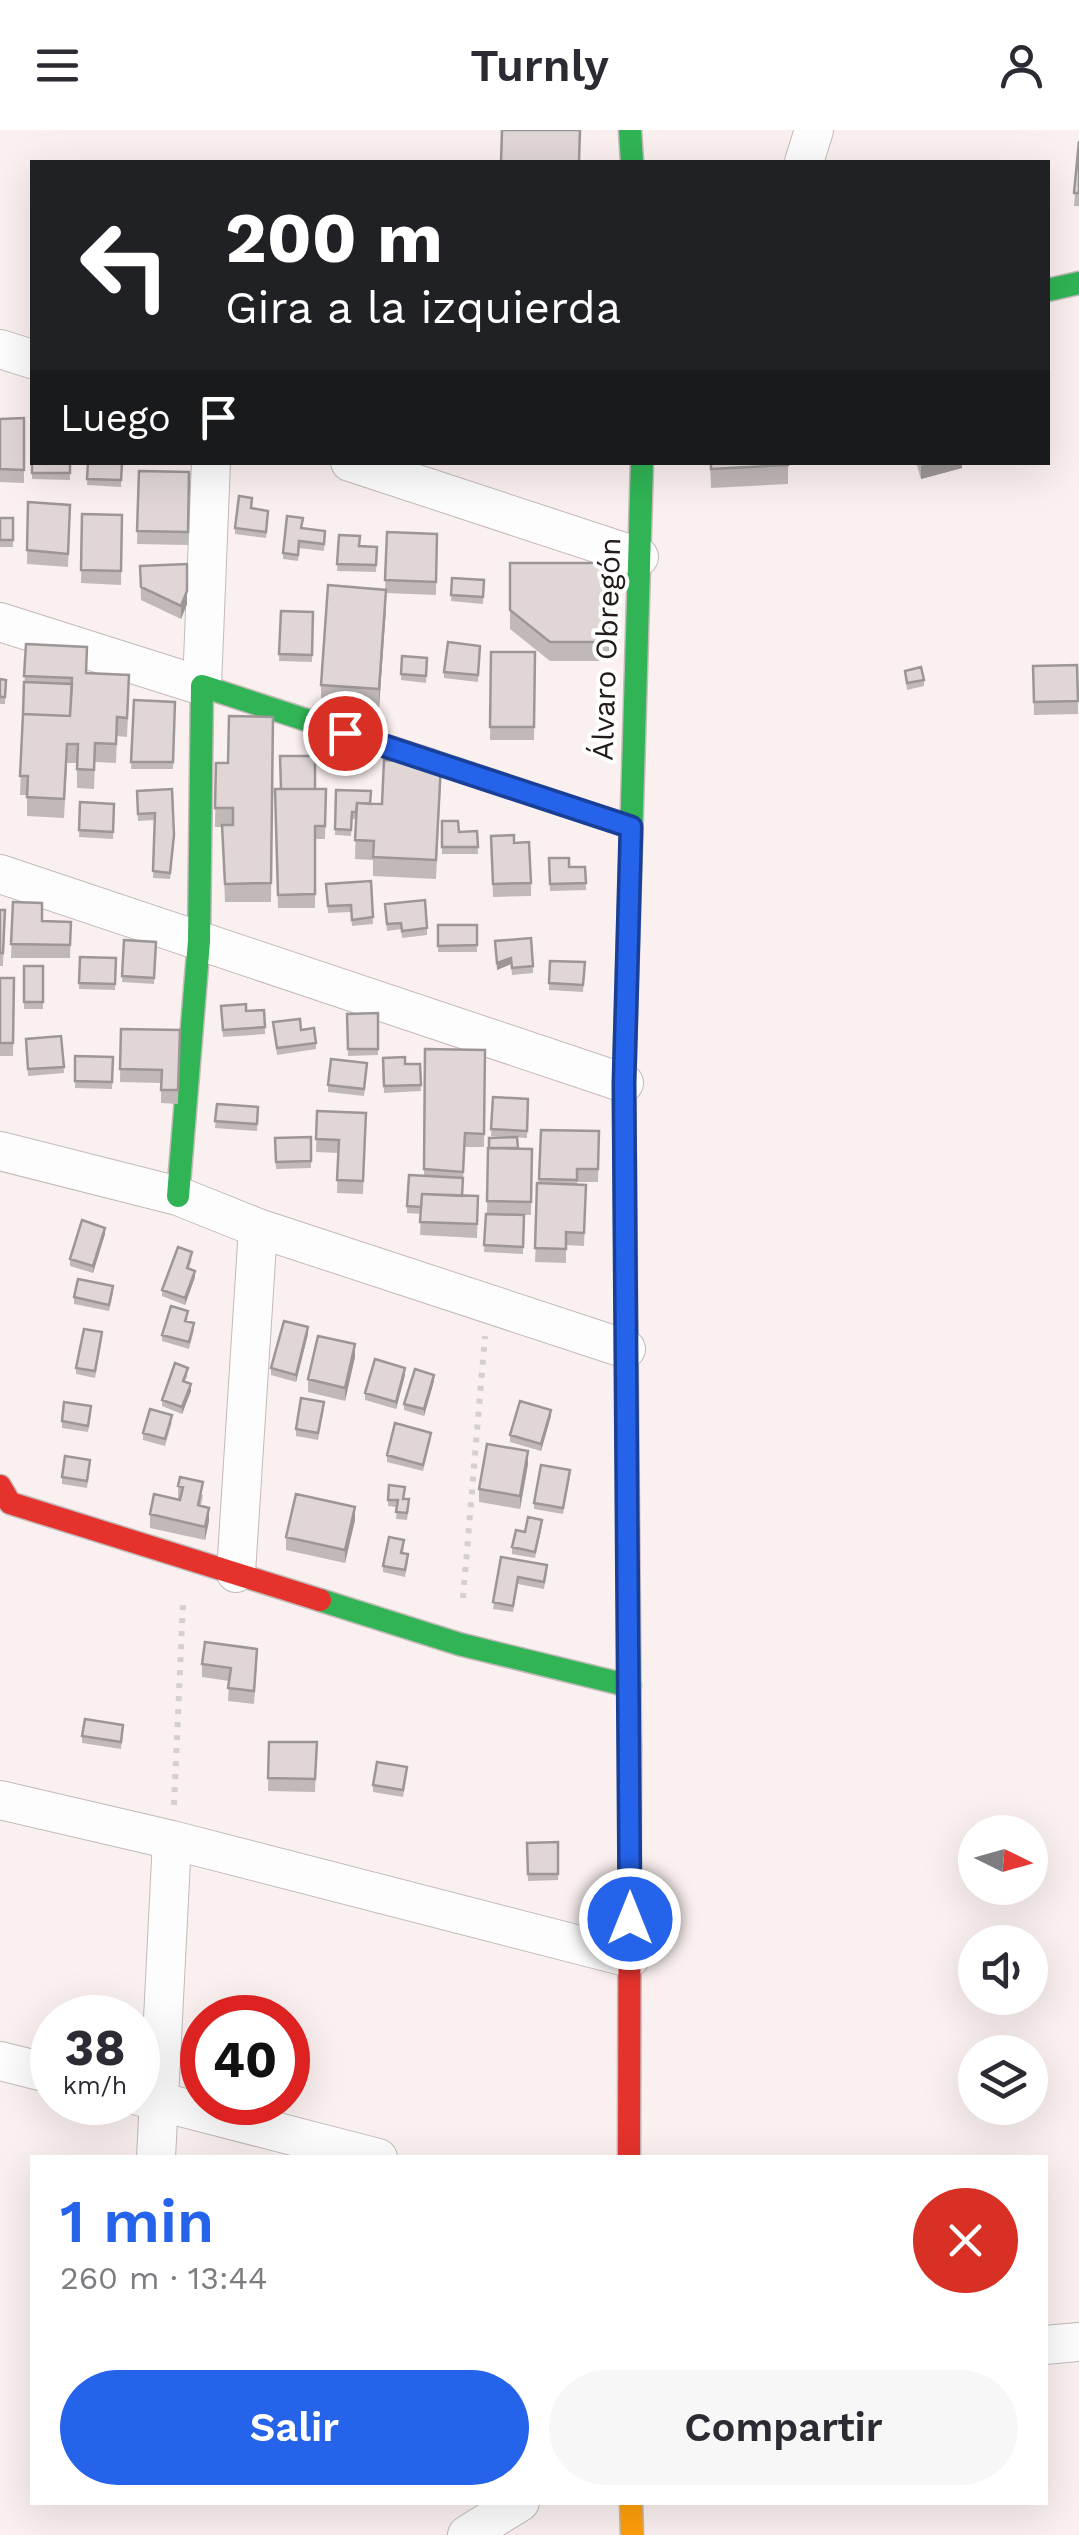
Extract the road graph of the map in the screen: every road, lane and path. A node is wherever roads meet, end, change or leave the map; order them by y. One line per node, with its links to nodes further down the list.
1 (630, 130): 3 (street)
2 (814, 130): 4 (street)
3 (632, 160)
4 (805, 160)
5 (1079, 284): 6 (street)
6 (1050, 290)
7 (0, 348): 8 (street)
8 (30, 358)
9 (211, 465): 14 (street)
10 (359, 465): 12 (street)
11 (642, 465): 12 (street, Álvaro Obregón)
12 (639, 557): 15 (street, Álvaro Obregón)
13 (0, 622): 14 (street)
14 (202, 686): 15 (street); 17 (street)
15 (631, 827): 18 (street, Álvaro Obregón)
16 (0, 874): 17 (street)
17 (199, 940): 18 (street); 20 (street)
18 (624, 1083): 23 (street, Álvaro Obregón)
19 (0, 1151): 20 (street)
20 (178, 1196): 21 (street)
21 (258, 1228): 22 (street); 26 (street)
22 (487, 1305): 23 (street); 27 (path)
23 (626, 1348): 28 (street, Álvaro Obregón)
24 (0, 1486): 25 (street)
25 (186, 1557): 26 (street); 30 (path)
26 (236, 1573): 27 (street)
27 (459, 1644): 28 (street)
28 (630, 1686): 31 (street, Álvaro Obregón)
29 (0, 1800): 30 (street)
30 (172, 1840): 31 (street); 32 (street)
31 (630, 1958): 39 (street, Álvaro Obregón)
32 (158, 1995)
33 (0, 2061): 34 (street)
34 (30, 2068)
35 (160, 2101): 38 (street)
36 (152, 2125): 37 (street)
37 (156, 2155)
38 (366, 2155)
39 (629, 2155)
40 (1079, 2342): 41 (street)
41 (1048, 2345)
42 (515, 2505): 44 (street)
43 (631, 2505): 45 (street)
44 (467, 2535)
45 (632, 2535)

